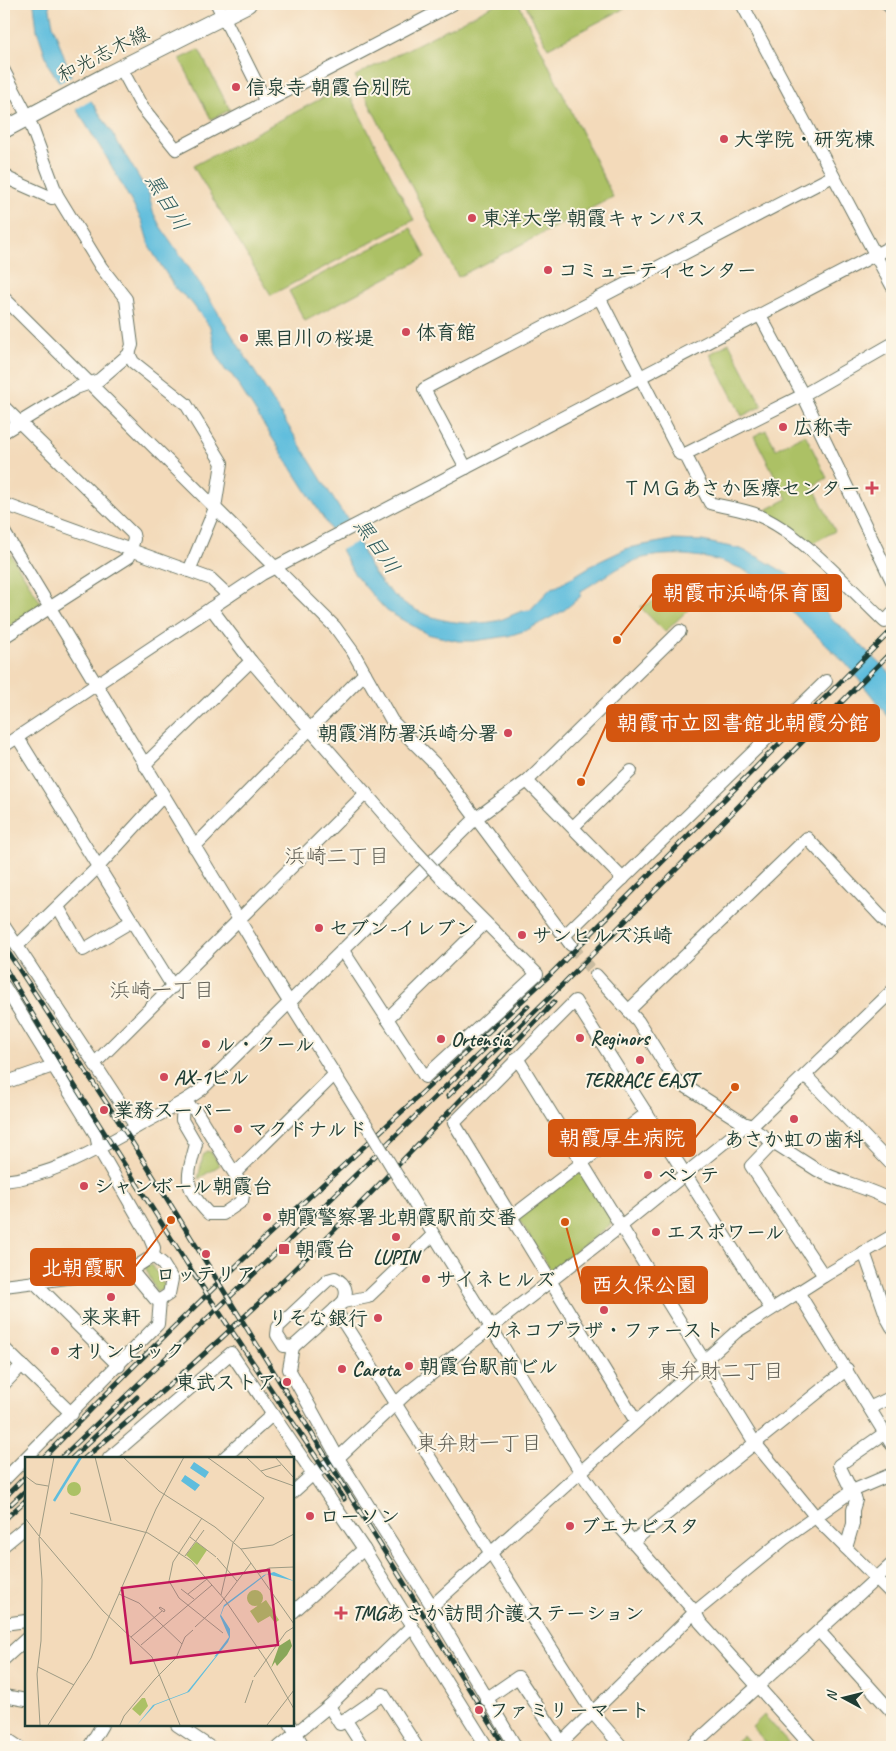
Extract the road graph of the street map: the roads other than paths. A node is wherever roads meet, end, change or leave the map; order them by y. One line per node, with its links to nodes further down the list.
1 (248, 4): 6 (main road, 和光志木線)
2 (453, 4): 9 (street)
3 (742, 4): 13 (street)
4 (887, 4): 5 (street)
5 (892, 9)
6 (221, 10): 7 (main road, 和光志木線); 9 (street)
7 (120, 68): 9 (street); 10 (main road, 和光志木線)
8 (4, 71): 10 (street)
9 (266, 102)
10 (28, 117): 11 (main road, 和光志木線); 14 (street)
11 (4, 130)
12 (4, 173): 14 (street)
13 (833, 176): 16 (street); 18 (street)
14 (57, 194): 22 (street)
15 (892, 246): 16 (street)
16 (876, 255): 17 (street); 20 (street)
17 (892, 286)
18 (599, 297): 23 (street); 30 (street)
19 (4, 298): 24 (street)
20 (760, 315): 23 (street); 25 (street)
21 (892, 344): 25 (street)
22 (129, 354): 24 (street); 32 (street)
23 (642, 378): 29 (street); 30 (street)
24 (89, 383): 27 (street); 32 (street)
25 (802, 395): 29 (street); 37 (street)
26 (4, 407): 27 (street)
27 (20, 423): 28 (street); 34 (street)
28 (4, 432)
29 (685, 454): 41 (street)
30 (466, 468): 35 (street)
31 (4, 504): 34 (street)
32 (215, 508): 35 (street); 36 (street)
33 (4, 532): 39 (street)
34 (131, 550): 36 (street); 39 (street)
35 (274, 567): 38 (street); 45 (street)
36 (190, 571): 38 (street)
37 (892, 581)
38 (229, 596): 40 (street)
39 (49, 606): 43 (street); 47 (street)
40 (211, 608): 44 (street); 47 (street)
41 (892, 614)
42 (680, 631): 53 (street)
43 (4, 637)
44 (251, 661): 48 (street); 51 (street)
45 (365, 673): 48 (street); 56 (street)
46 (826, 681): 60 (street)
47 (97, 686): 49 (street); 51 (street)
48 (309, 728): 54 (street); 58 (street)
49 (18, 738): 50 (street); 59 (street)
50 (4, 746)
51 (144, 765): 55 (street)
52 (631, 771): 57 (street)
53 (527, 781): 56 (street); 57 (street)
54 (366, 793): 62 (street); 64 (street, bridge)
55 (163, 796): 58 (street); 59 (street)
56 (475, 819): 60 (street); 68 (street)
57 (573, 827): 60 (street)
58 (194, 847): 62 (street)
59 (98, 867): 61 (street); 63 (street)
60 (623, 879)
61 (58, 907): 63 (street); 67 (street)
62 (239, 920): 71 (street); 73 (street)
63 (132, 921): 71 (street)
64 (485, 923): 75 (street); 75 (street)
65 (4, 926): 67 (street)
66 (892, 928): 74 (street)
67 (17, 946): 77 (street)
68 (342, 949): 73 (street); 75 (street)
69 (596, 975): 74 (street)
70 (4, 986): 78 (street)
71 (173, 987): 77 (street)
72 (892, 990): 80 (street)
73 (290, 1004): 79 (street); 82 (street)
74 (629, 1010): 84 (street)
75 (387, 1019)
76 (517, 1058): 83 (street); 90 (street); 96 (street)
77 (95, 1063): 85 (street)
78 (53, 1066): 81 (street); 89 (street)
79 (335, 1074): 92 (street); 98 (street, bridge)
80 (805, 1075): 84 (street); 91 (street)
81 (4, 1083)
82 (182, 1102): 85 (street); 87 (street); 88 (street)
83 (647, 1113): 90 (street); 93 (street)
84 (749, 1125): 86 (street); 93 (street)
85 (136, 1127): 89 (street)
86 (774, 1142): 95 (street); 103 (street)
87 (196, 1144): 88 (street); 92 (street)
88 (217, 1144): 92 (street)
89 (99, 1149): 94 (street); 101 (street)
90 (582, 1163): 96 (street); 97 (street)
91 (892, 1165)
92 (236, 1173)
93 (685, 1174): 97 (street); 110 (street)
94 (4, 1181)
95 (892, 1201)
96 (510, 1218): 105 (street)
97 (621, 1226): 105 (street); 115 (street)
98 (433, 1235): 109 (street); 112 (street)
99 (892, 1236): 100 (street)
100 (864, 1252): 103 (street); 111 (street)
101 (153, 1256): 102 (street); 108 (street)
102 (131, 1270): 104 (street); 108 (street)
103 (824, 1276): 107 (street)
104 (34, 1282): 106 (street); 117 (street)
105 (549, 1282): 112 (street); 125 (street)
106 (4, 1286)
107 (798, 1292): 110 (street); 118 (street)
108 (160, 1300): 117 (street)
109 (339, 1306): 113 (street); 113 (street); 121 (street)
110 (771, 1309): 115 (street)
111 (892, 1327)
112 (491, 1328): 121 (street); 134 (street)
113 (293, 1347): 132 (street)
114 (4, 1348): 116 (street)
115 (704, 1359): 125 (street); 127 (street)
116 (22, 1365): 119 (street); 123 (street)
117 (119, 1366): 123 (street)
118 (847, 1369): 122 (street); 127 (street)
119 (4, 1384)
120 (892, 1397): 122 (street)
121 (395, 1403): 132 (street); 146 (street)
122 (871, 1407): 126 (street)
123 (72, 1414): 130 (street)
124 (272, 1415): 129 (street); 131 (street); 135 (street)
125 (635, 1420): 134 (street)
126 (886, 1433): 128 (street); 139 (street)
127 (755, 1443): 140 (street); 142 (street)
128 (892, 1445)
129 (117, 1456)
130 (28, 1457)
131 (225, 1457)
132 (338, 1458): 135 (street); 150 (street)
133 (25, 1460): 137 (street)
134 (580, 1471): 142 (street); 146 (street)
135 (313, 1474): 138 (street); 145 (street)
136 (892, 1474): 139 (street)
137 (4, 1480)
138 (294, 1491)
139 (852, 1491): 140 (street); 144 (street)
140 (815, 1516): 144 (street); 152 (street)
141 (25, 1528): 143 (street)
142 (632, 1542): 152 (street)
143 (4, 1545)
144 (846, 1548): 148 (street)
145 (364, 1549): 151 (street); 155 (street)
146 (489, 1554): 150 (street); 164 (street)
147 (892, 1564): 148 (street)
148 (876, 1577): 149 (street); 156 (street)
149 (892, 1594)
150 (432, 1606): 161 (street)
151 (294, 1611)
152 (695, 1612): 159 (street); 164 (street)
153 (25, 1621): 154 (street)
154 (4, 1624)
155 (412, 1626): 163 (street); 179 (street)
156 (819, 1631): 159 (street); 165 (street)
157 (25, 1640): 158 (street)
158 (4, 1659)
159 (758, 1686): 182 (street); 183 (street)
160 (4, 1696): 162 (street)
161 (486, 1698): 171 (street); 180 (street)
162 (25, 1700)
163 (329, 1706): 166 (street); 169 (street)
164 (592, 1712): 171 (street); 181 (street)
165 (892, 1712)
166 (345, 1719): 177 (street); 178 (street)
167 (101, 1726): 173 (street)
168 (182, 1726): 174 (street)
169 (293, 1729): 175 (street); 176 (street)
170 (4, 1737): 172 (street)
171 (559, 1745)
172 (20, 1747)
173 (89, 1747)
174 (210, 1747)
175 (279, 1747)
176 (304, 1747)
177 (363, 1747)
178 (417, 1747)
179 (487, 1747)
180 (516, 1747)
181 (622, 1747)
182 (691, 1747)
183 (812, 1747)

